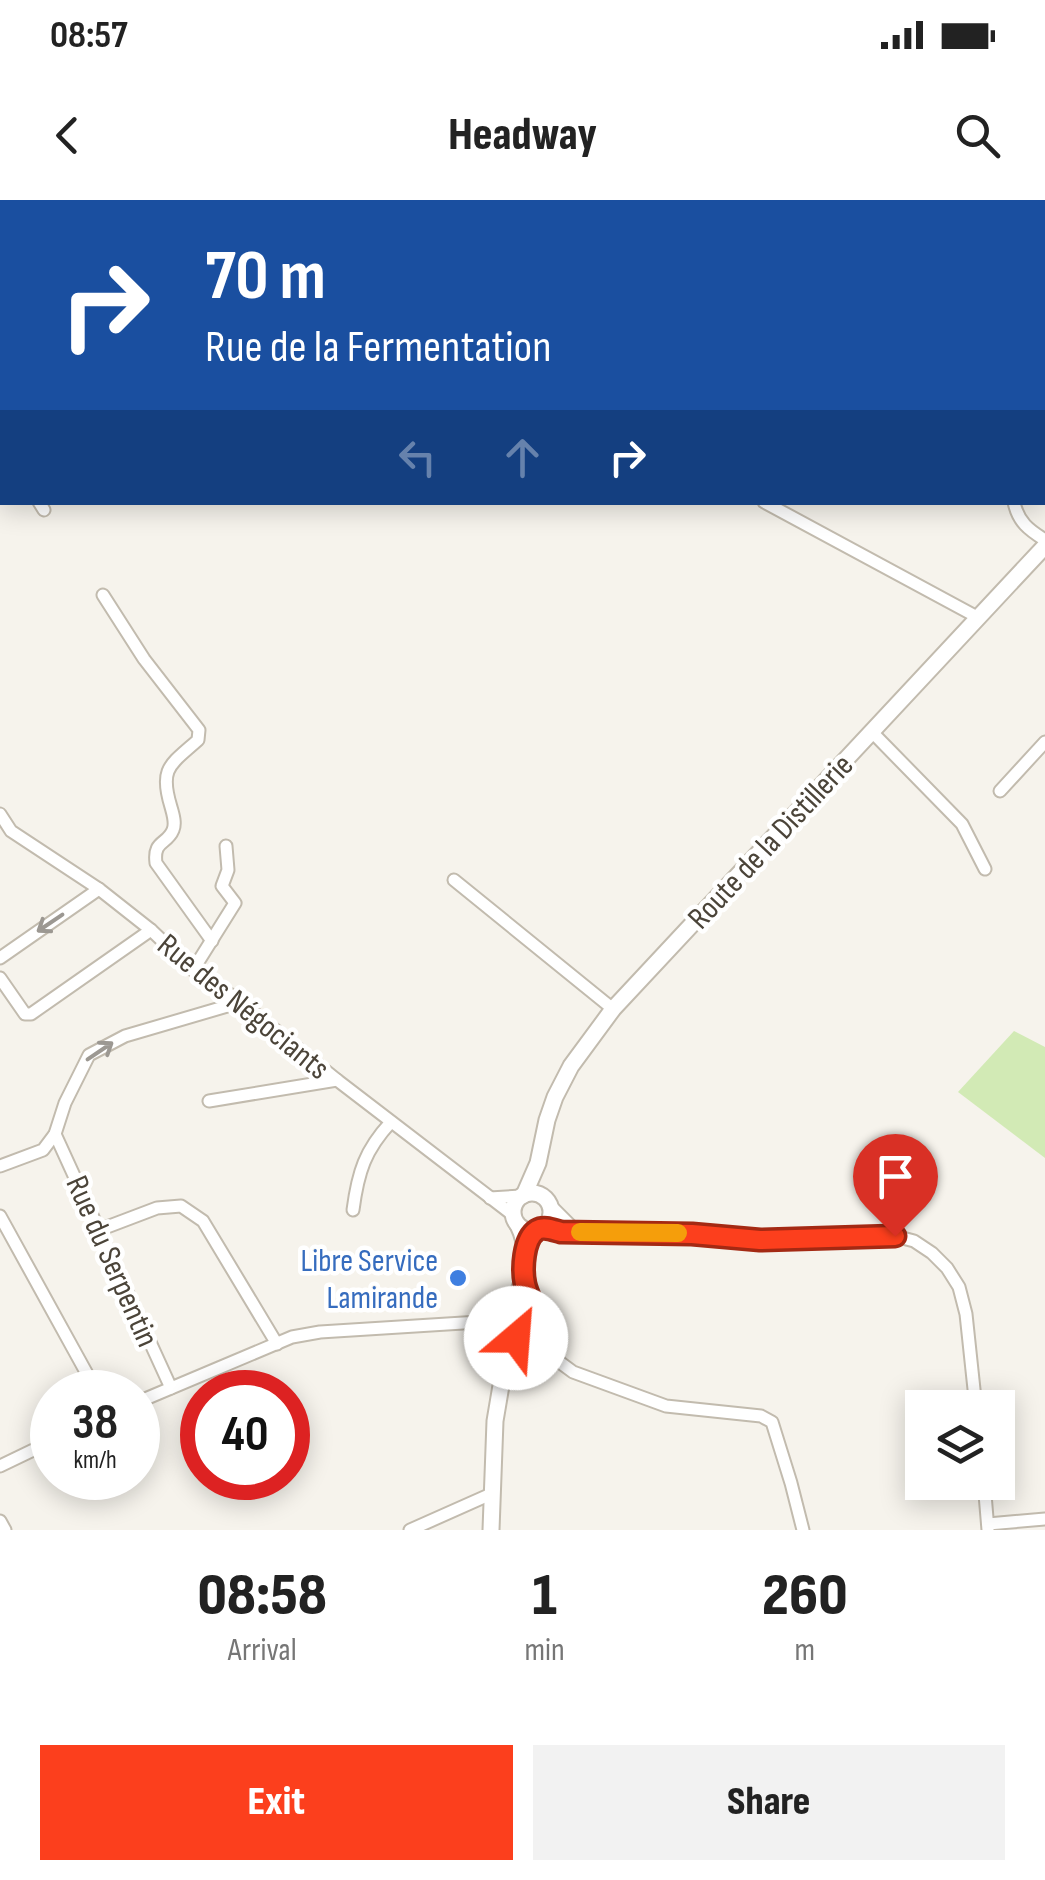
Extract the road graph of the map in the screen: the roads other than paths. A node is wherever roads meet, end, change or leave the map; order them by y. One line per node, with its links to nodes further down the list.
1 (770, 505): 5 (street)
2 (1015, 505): 3 (street)
3 (1045, 543): 5 (street, Route de la Distillerie)
4 (102, 595): 15 (street)
5 (979, 618): 6 (street, Route de la Distillerie)
6 (872, 732): 11 (street); 20 (street, Route de la Distillerie)
7 (1045, 742): 8 (street)
8 (1000, 791)
9 (0, 814): 13 (street, Rue des Négociants)
10 (226, 846): 15 (street)
11 (985, 868)
12 (454, 880): 20 (street)
13 (99, 890): 14 (street, Rue des Négociants); 16 (street, one-way to 16)
14 (150, 930): 17 (street, Rue des Négociants); 18 (street)
15 (212, 940): 17 (street)
16 (0, 958)
17 (193, 970): 19 (street, Rue des Négociants)
18 (0, 978)
19 (241, 1002): 21 (street, Rue des Négociants); 24 (street, one-way to 19)
20 (613, 1009): 25 (street, Route de la Distillerie)
21 (337, 1080): 22 (street); 23 (street, Rue des Négociants)
22 (210, 1101)
23 (391, 1122): 28 (street, Rue des Négociants); 30 (street)
24 (56, 1134): 26 (street); 34 (street, Rue du Serpentin)
25 (538, 1163): 27 (street, Route de la Distillerie); 29 (street, Route de la Distillerie)
26 (0, 1166)
27 (522, 1195): 28 (street); 29 (street); 32 (street)
28 (490, 1198): 32 (street, Rue des Négociants)
29 (548, 1201): 33 (street); 35 (street)
30 (354, 1210)
31 (0, 1216): 43 (street)
32 (515, 1218): 33 (street); 36 (street)
33 (539, 1229): 35 (street); 36 (street)
34 (99, 1230): 42 (street); 44 (street, Rue du Serpentin)
35 (581, 1232): 45 (street)
36 (526, 1251): 37 (street)
37 (524, 1278): 38 (street); 39 (street)
38 (533, 1307): 39 (street); 41 (street)
39 (509, 1308): 40 (street); 41 (street)
40 (478, 1322): 41 (street); 42 (street)
41 (519, 1334): 49 (street); 57 (street)
42 (276, 1344): 44 (street)
43 (85, 1370)
44 (171, 1388): 46 (street)
45 (974, 1390)
46 (160, 1393)
47 (30, 1452): 48 (street)
48 (0, 1466)
49 (491, 1494): 55 (street); 56 (street)
50 (986, 1500): 53 (street)
51 (1045, 1519): 53 (street)
52 (0, 1520): 54 (street)
53 (988, 1527)
54 (5, 1530)
55 (410, 1530)
56 (491, 1530)
57 (803, 1530)

